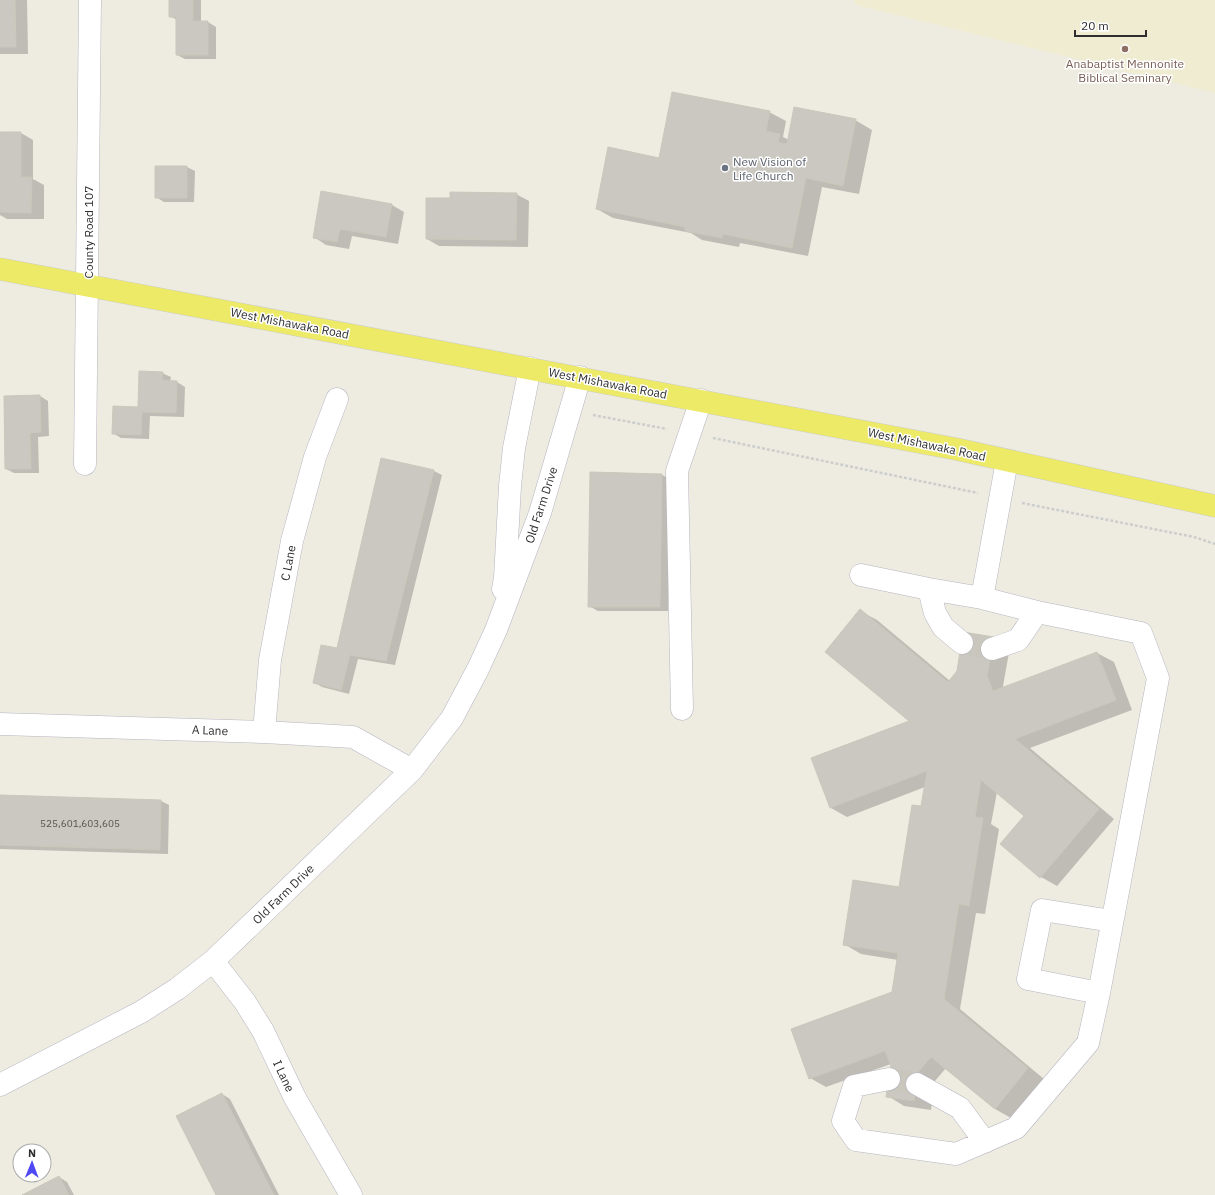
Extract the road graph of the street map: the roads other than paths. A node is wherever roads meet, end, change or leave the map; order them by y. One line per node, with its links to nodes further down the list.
1 (90, 0): 3 (street, County Road 107)
2 (0, 269): 3 (main road, West Mishawaka Road)
3 (88, 285): 4 (main road, West Mishawaka Road); 9 (street, County Road 107)
4 (530, 368): 5 (main road, West Mishawaka Road); 15 (street, Old Farm Drive)
5 (580, 377): 7 (main road, West Mishawaka Road); 15 (street, Old Farm Drive)
6 (337, 399): 20 (street, C Lane)
7 (701, 400): 8 (main road, West Mishawaka Road); 18 (street)
8 (1007, 461): 10 (main road, West Mishawaka Road); 13 (street)
9 (85, 464)
10 (1215, 506)
11 (861, 575): 12 (street)
12 (929, 590): 13 (street); 16 (street)
13 (982, 598): 14 (street)
14 (1037, 612): 17 (street); 22 (street)
15 (496, 630): 21 (street, Old Farm Drive)
16 (962, 643)
17 (992, 649)
18 (682, 709)
19 (0, 724): 20 (street, A Lane)
20 (264, 732): 21 (street, A Lane)
21 (412, 770): 23 (street, Old Farm Drive)
22 (1112, 921): 24 (street); 24 (street)
23 (213, 961): 27 (street, Old Farm Drive); 29 (street, I Lane)
24 (1099, 993): 28 (street)
25 (889, 1079): 28 (street)
26 (917, 1084): 28 (street)
27 (0, 1085)
28 (985, 1142)
29 (351, 1195)

